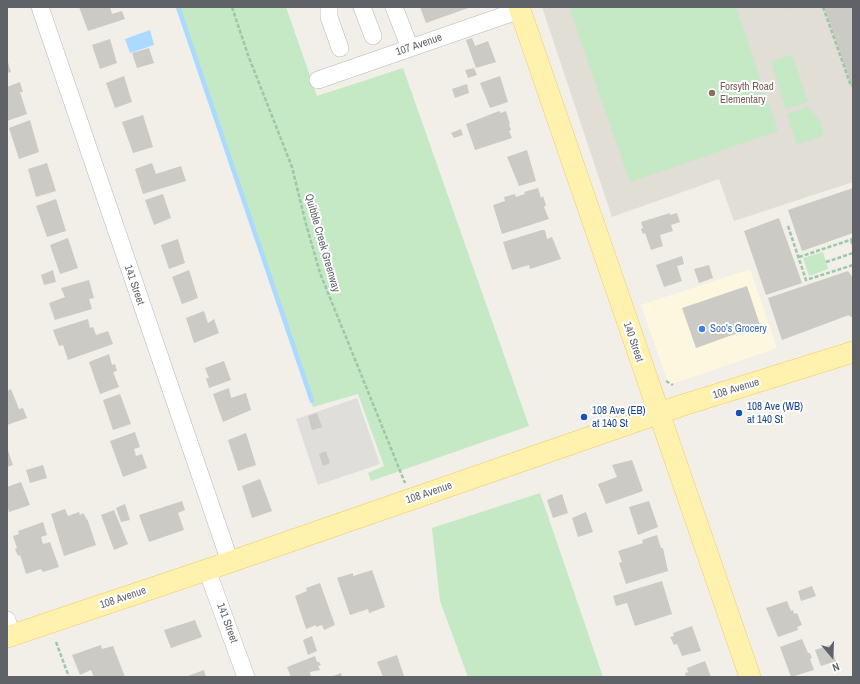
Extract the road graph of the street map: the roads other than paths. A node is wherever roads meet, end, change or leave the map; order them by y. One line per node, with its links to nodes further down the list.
1 (40, 7): 12 (street, 141 Street)
2 (329, 7): 7 (street)
3 (362, 7): 6 (street)
4 (394, 7): 8 (street)
5 (520, 8): 8 (street, 107 Avenue); 11 (main road, 140 Street)
6 (373, 36)
7 (340, 48)
8 (410, 48): 9 (street, 107 Avenue)
9 (318, 80)
10 (853, 352): 11 (main road, 108 Avenue)
11 (658, 414): 12 (main road, 108 Avenue); 16 (main road, 140 Street)
12 (230, 562): 13 (main road, 108 Avenue)
13 (208, 570): 14 (main road, 108 Avenue); 15 (street, 141 Street)
14 (9, 631)
15 (246, 677)
16 (750, 677)

